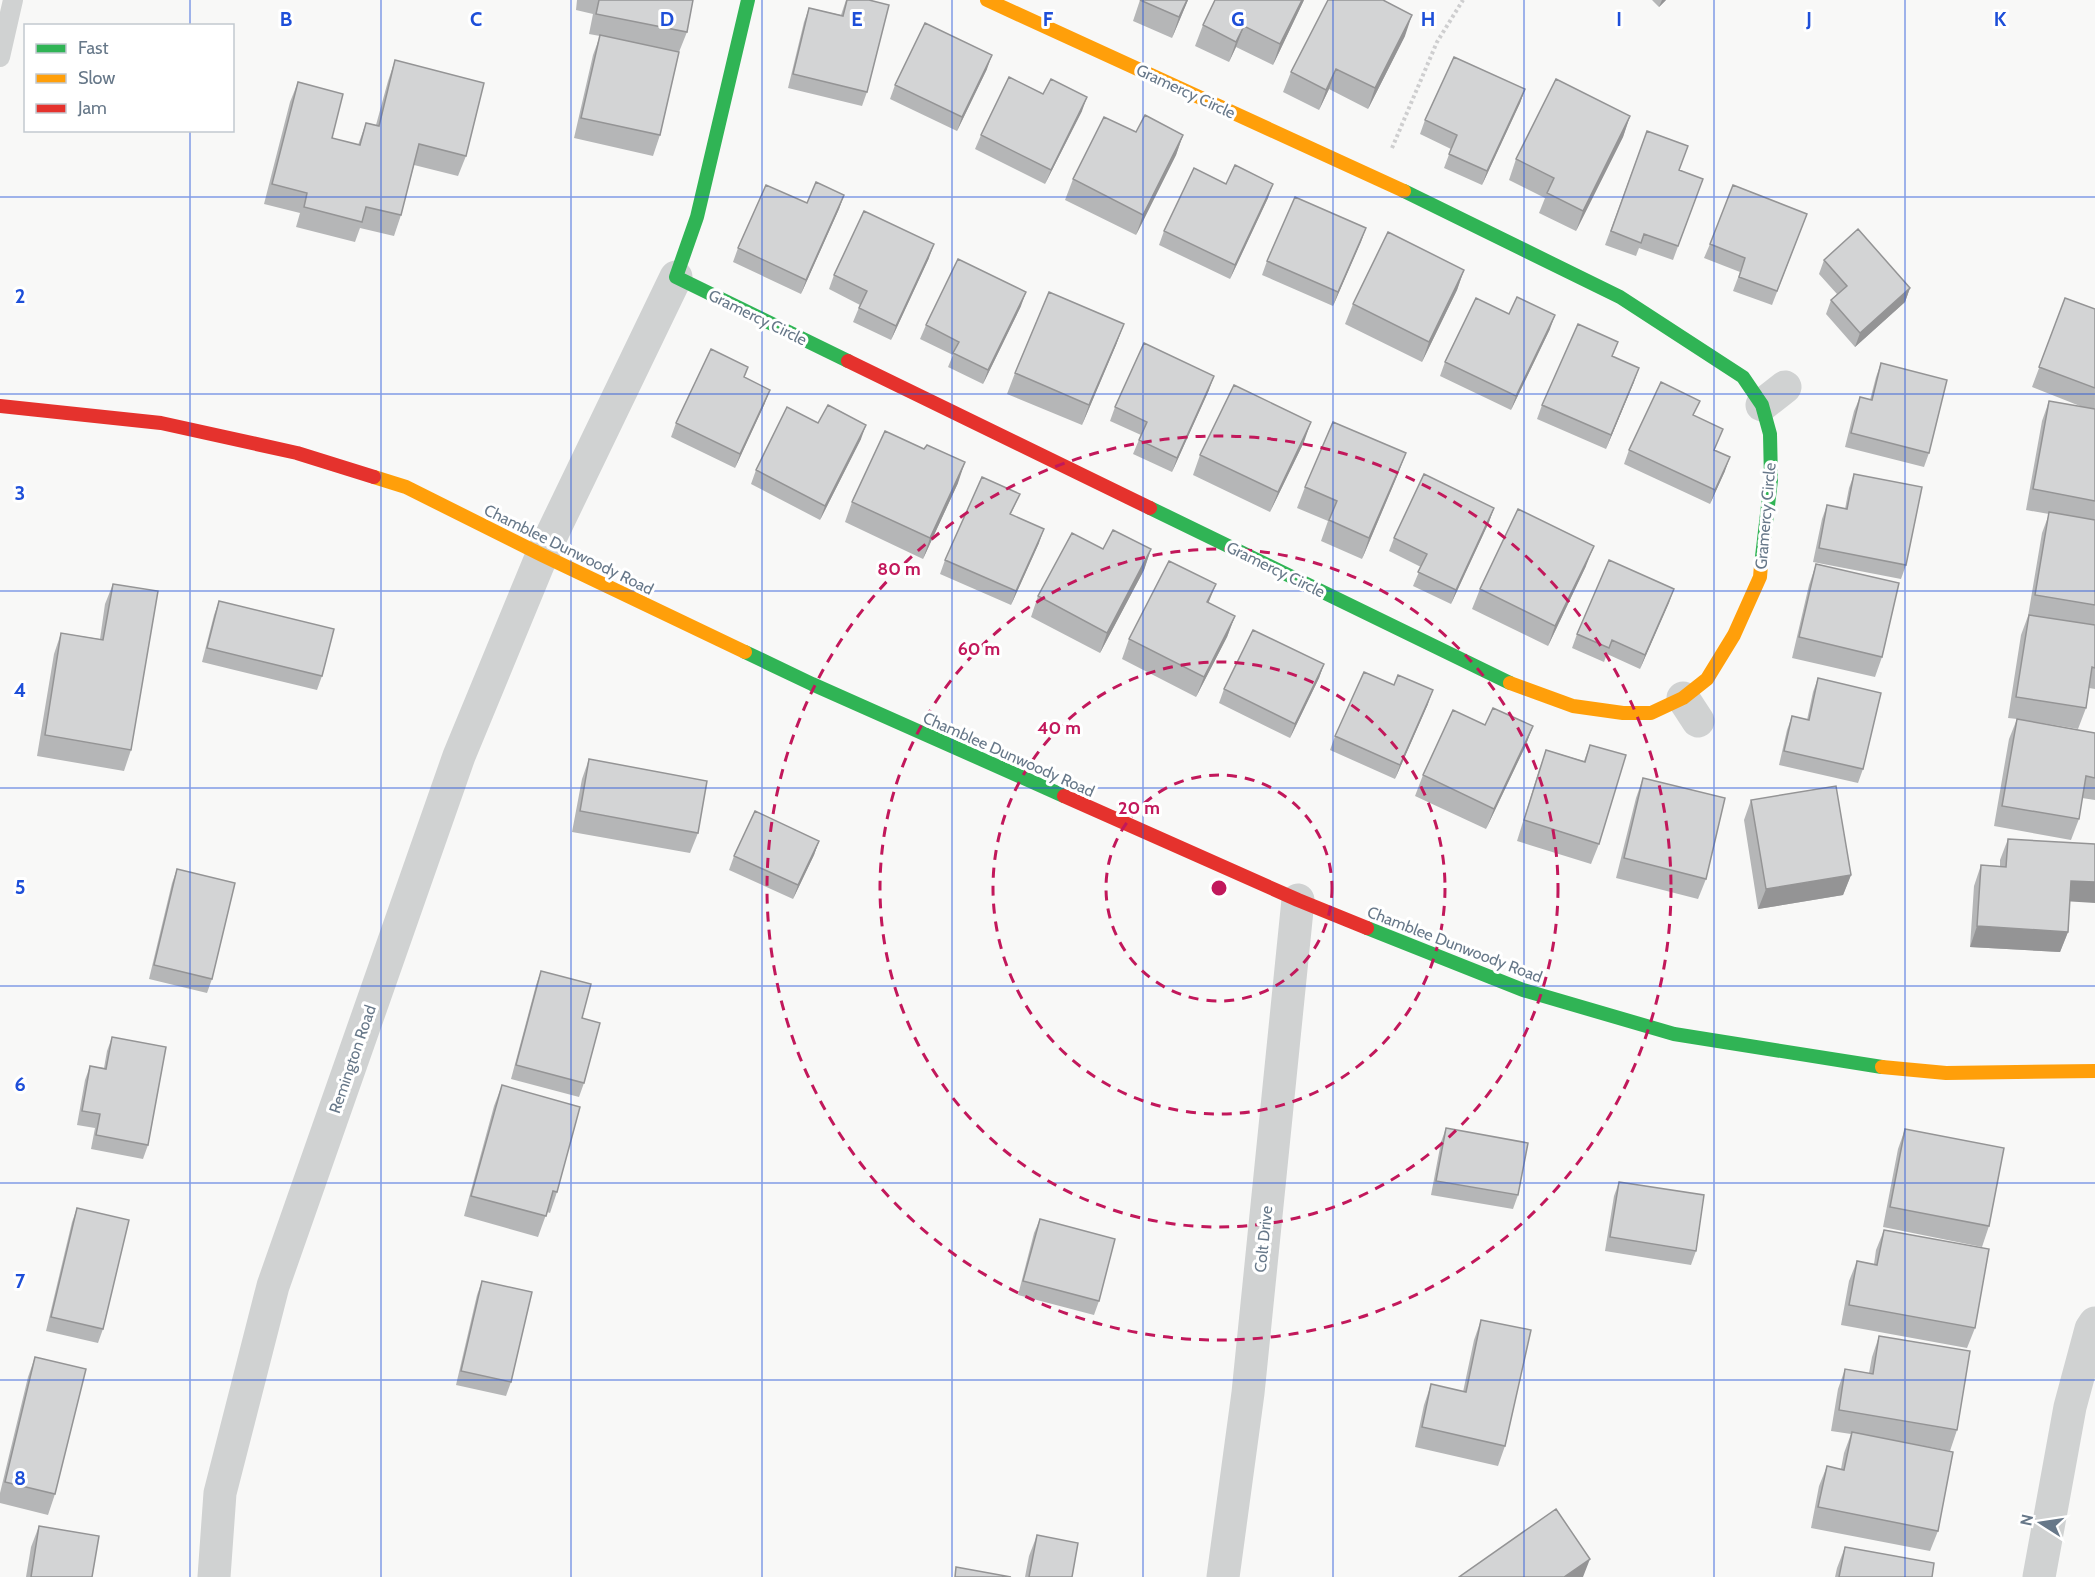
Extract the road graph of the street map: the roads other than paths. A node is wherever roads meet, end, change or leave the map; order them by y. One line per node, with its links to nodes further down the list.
1 (13, 0): 4 (lane)
2 (748, 0): 5 (street)
3 (987, 0): 5 (street, Gramercy Circle)
4 (0, 57)
5 (676, 277): 7 (street)
6 (0, 406): 7 (street, Chamblee Dunwoody Road)
7 (542, 555): 8 (street, Chamblee Dunwoody Road); 11 (street, Remington Road)
8 (1298, 900): 9 (street, Chamblee Dunwoody Road); 12 (street, Colt Drive)
9 (2095, 1071)
10 (2095, 1323): 13 (street)
11 (214, 1577)
12 (1223, 1577)
13 (2039, 1577)

